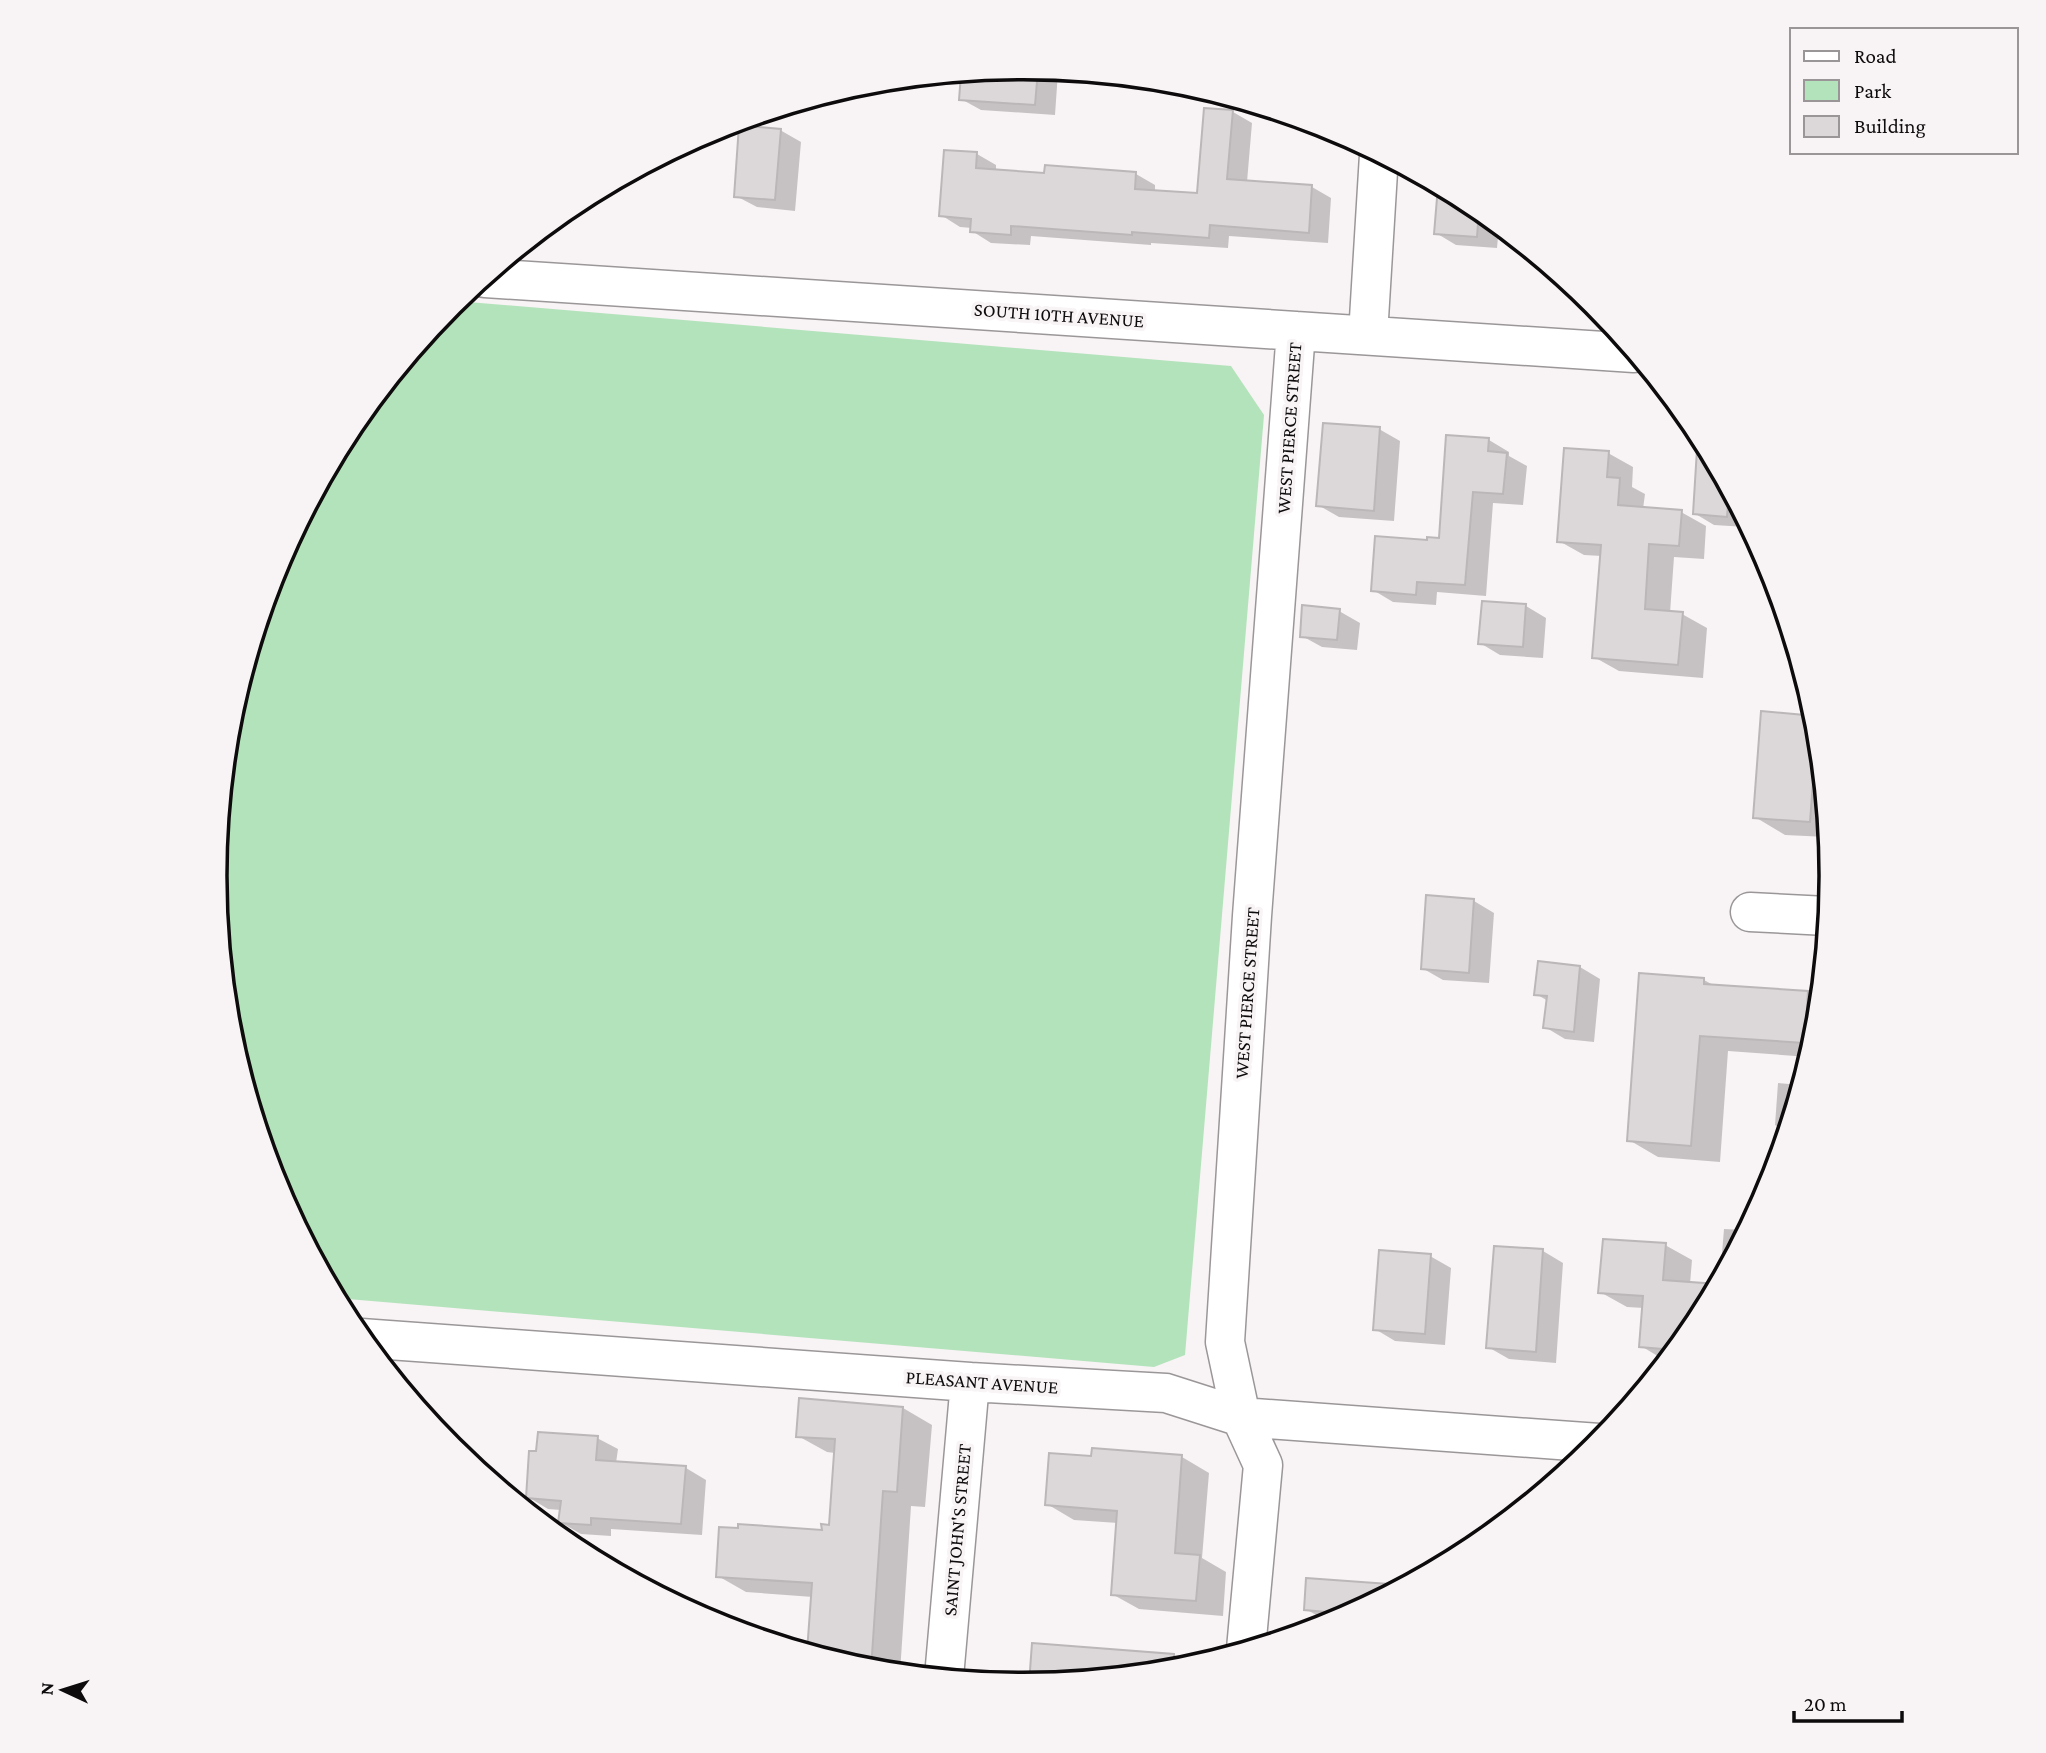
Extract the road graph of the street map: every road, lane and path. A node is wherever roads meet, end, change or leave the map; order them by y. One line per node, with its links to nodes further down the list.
1 (1379, 165): 4 (street)
2 (497, 279): 3 (street, SOUTH 10TH AVENUE)
3 (1296, 331): 4 (street, SOUTH 10TH AVENUE); 10 (street, WEST PIERCE STREET)
4 (1368, 335): 5 (street, SOUTH 10TH AVENUE)
5 (1621, 352)
6 (1750, 912): 7 (street)
7 (1818, 916)
8 (375, 1339): 9 (street, PLEASANT AVENUE)
9 (970, 1382): 10 (street, PLEASANT AVENUE); 13 (street, SAINT JOHN'S STREET)
10 (1241, 1417): 11 (street, PLEASANT AVENUE); 12 (street, WEST PIERCE STREET)
11 (1583, 1442)
12 (1247, 1640)
13 (945, 1668)

